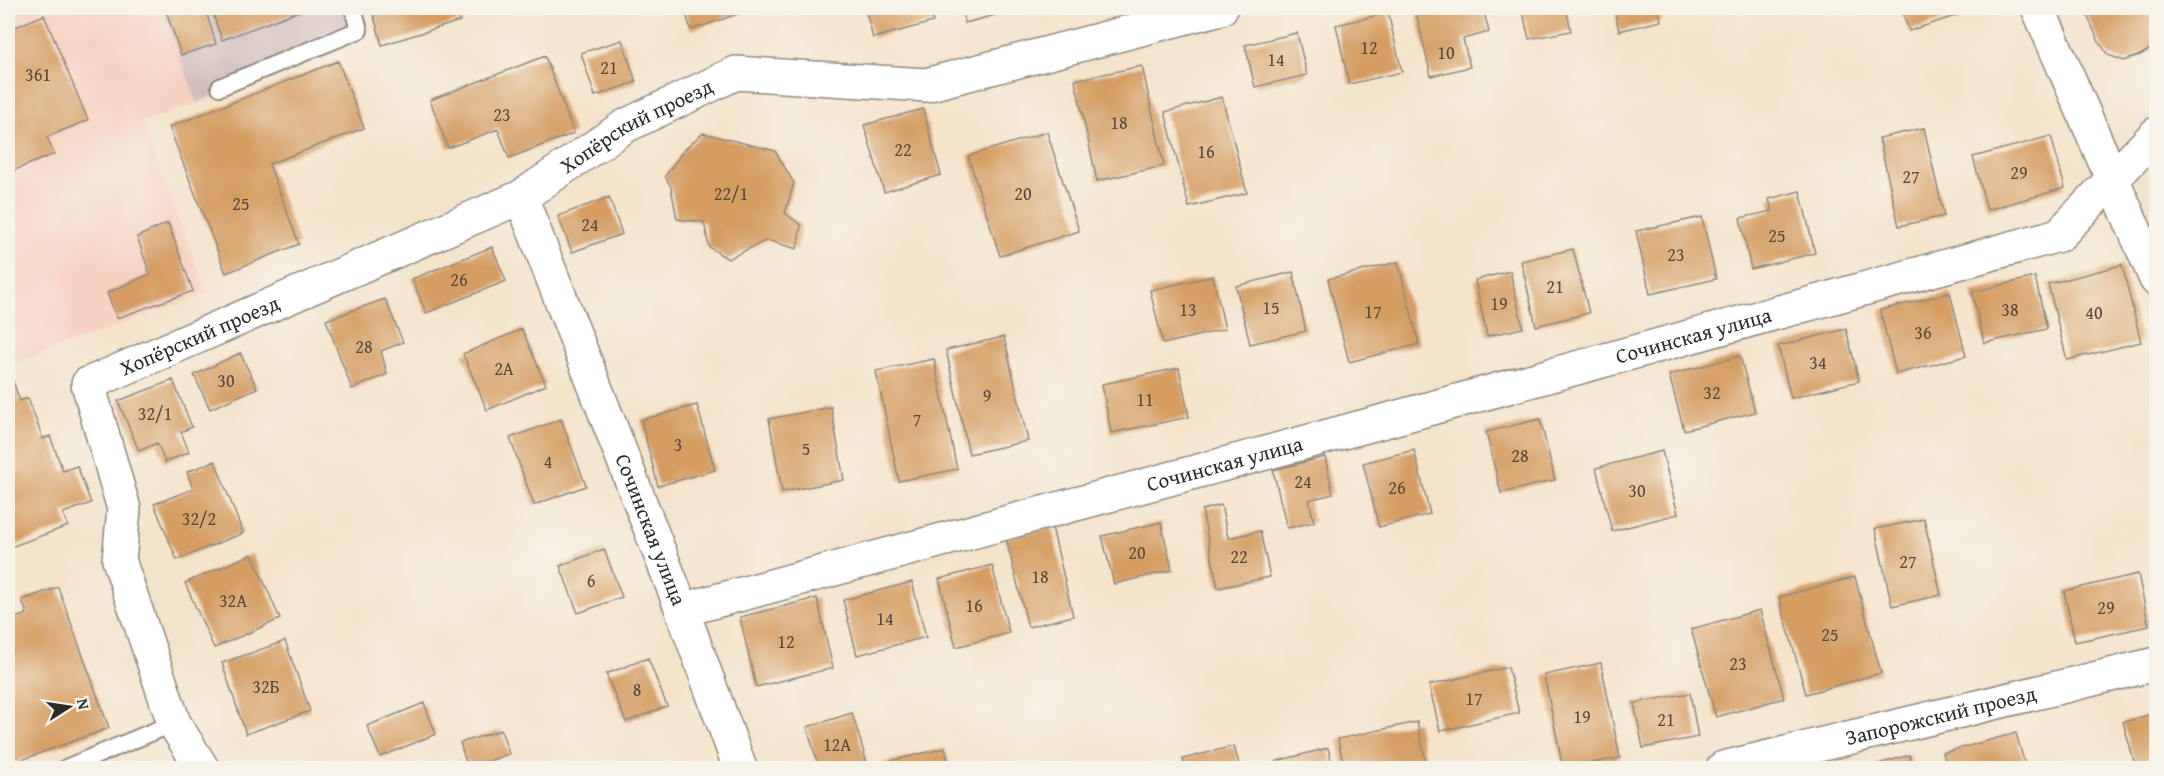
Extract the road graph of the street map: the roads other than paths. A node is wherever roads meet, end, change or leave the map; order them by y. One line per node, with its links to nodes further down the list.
1 (353, 8): 4 (lane)
2 (1221, 8): 7 (street, Хопёрский проезд)
3 (2038, 8): 6 (street)
4 (219, 87)
5 (2157, 134): 6 (street, Сочинская улица)
6 (2112, 179): 8 (street); 9 (street, Сочинская улица)
7 (521, 197): 9 (street, Сочинская улица); 11 (street, Хопёрский проезд)
8 (2157, 279)
9 (682, 610): 14 (street)
10 (2157, 664): 15 (street, Запорожский проезд)
11 (174, 723): 12 (lane); 13 (street)
12 (66, 768)
13 (202, 768)
14 (740, 768)
15 (1723, 768)

